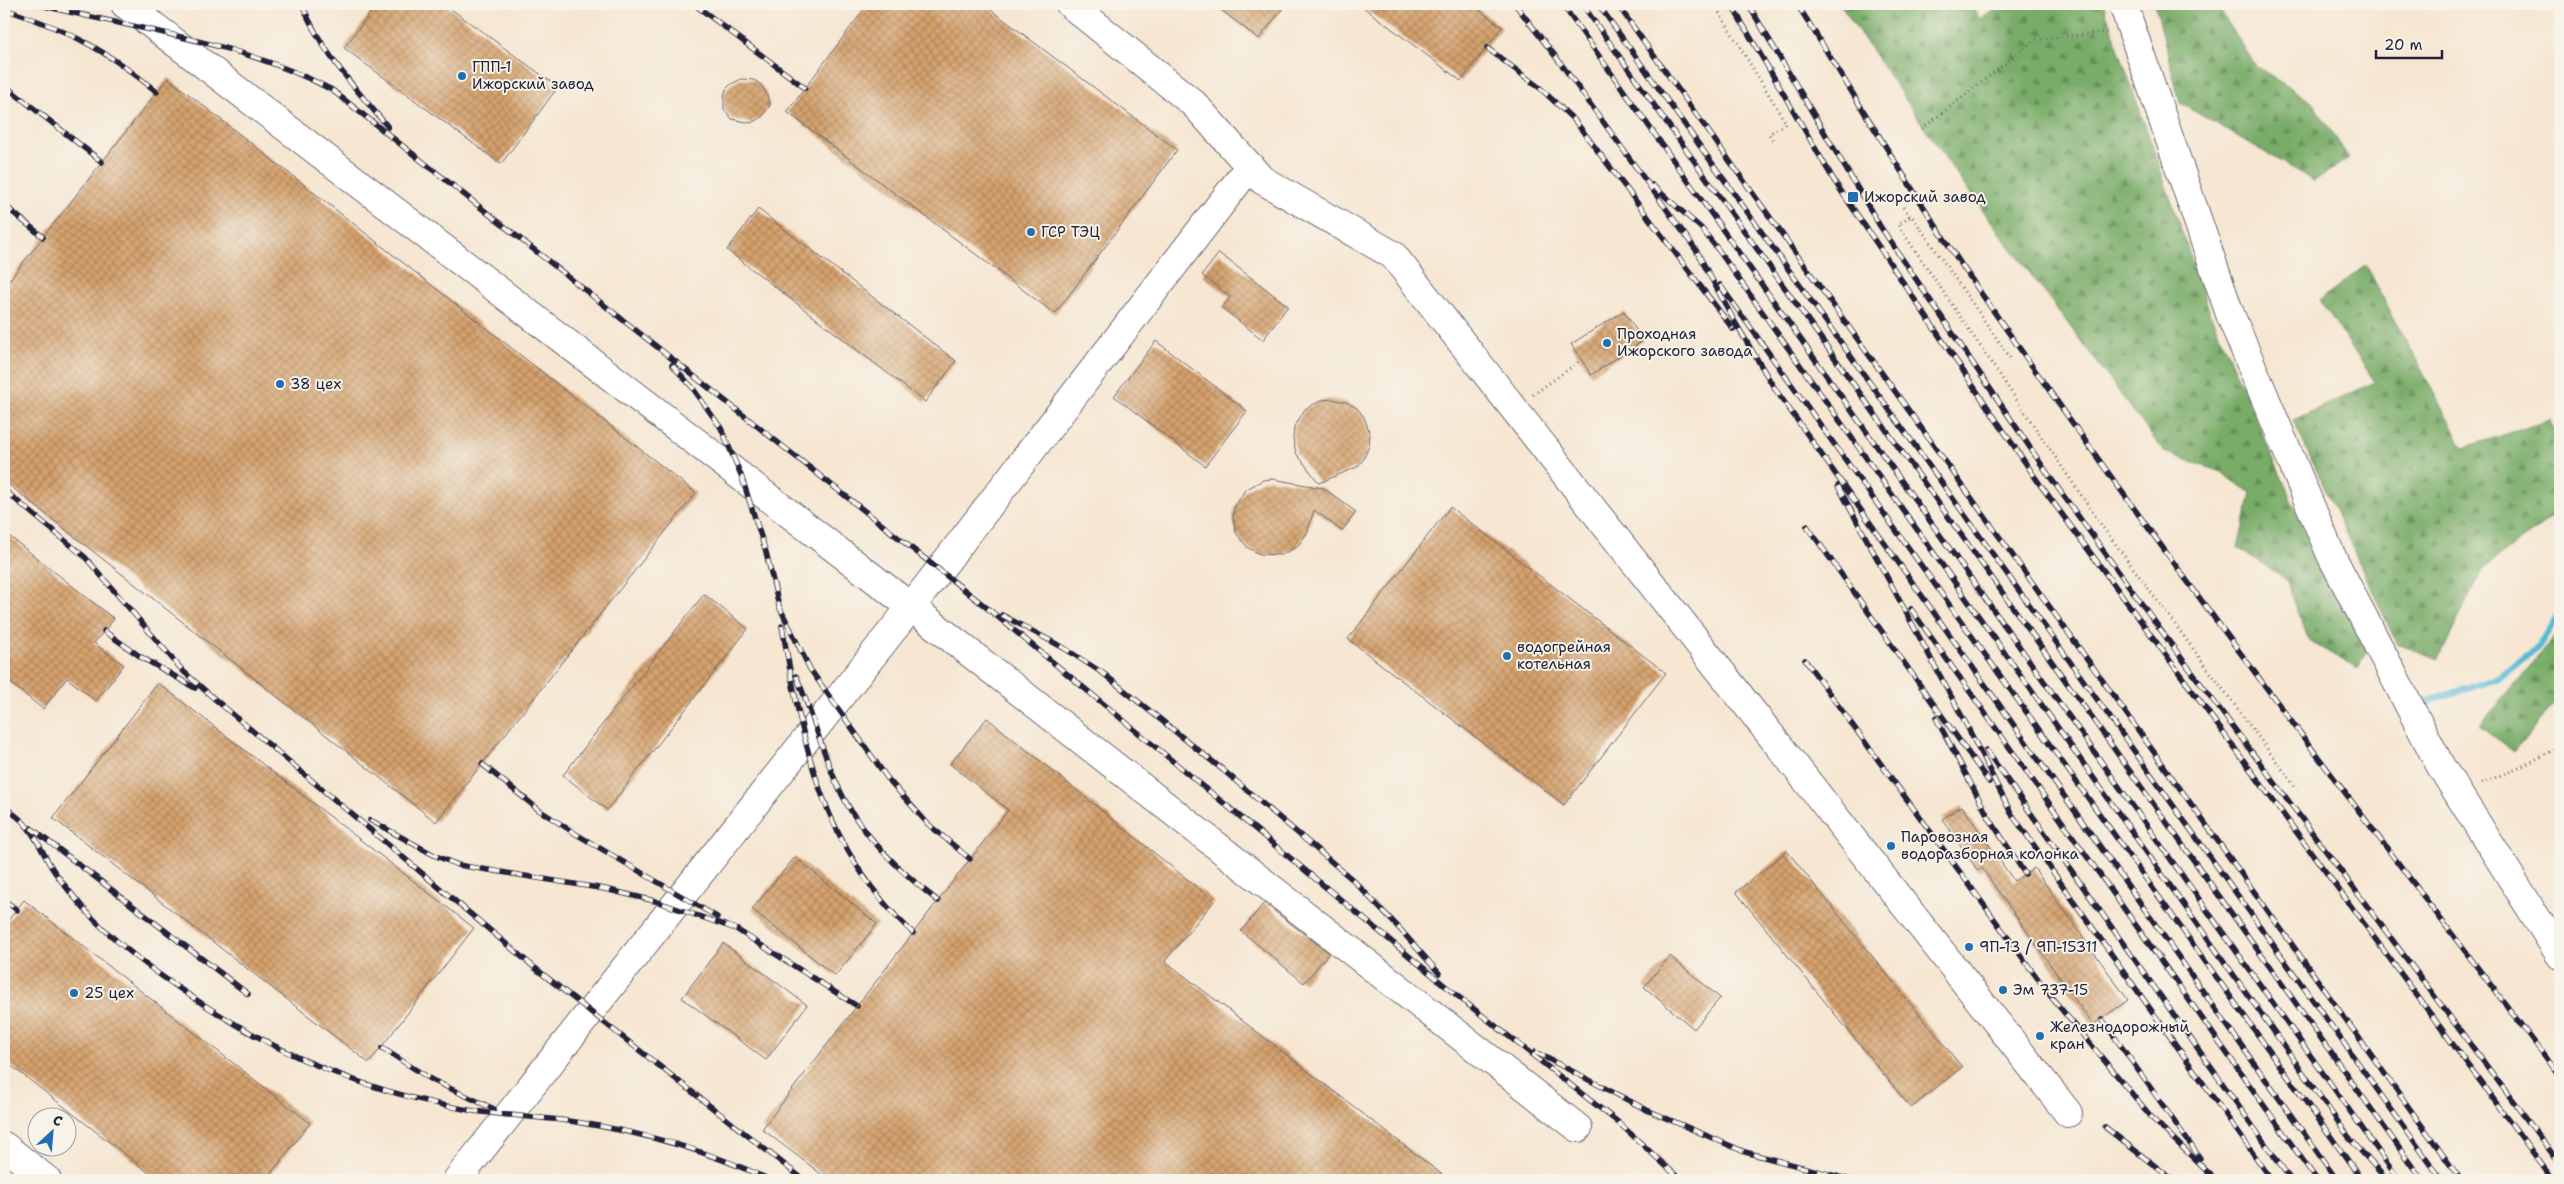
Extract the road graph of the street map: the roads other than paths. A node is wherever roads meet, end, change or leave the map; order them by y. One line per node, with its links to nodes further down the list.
1 (125, 4): 5 (lane)
2 (1070, 4): 4 (lane)
3 (2123, 4): 6 (lane)
4 (1250, 166): 5 (lane); 7 (lane)
5 (910, 607): 8 (lane); 11 (lane)
6 (2560, 955)
7 (2068, 1113)
8 (1578, 1128)
9 (4, 1146): 10 (lane)
10 (47, 1180)
11 (457, 1180)

